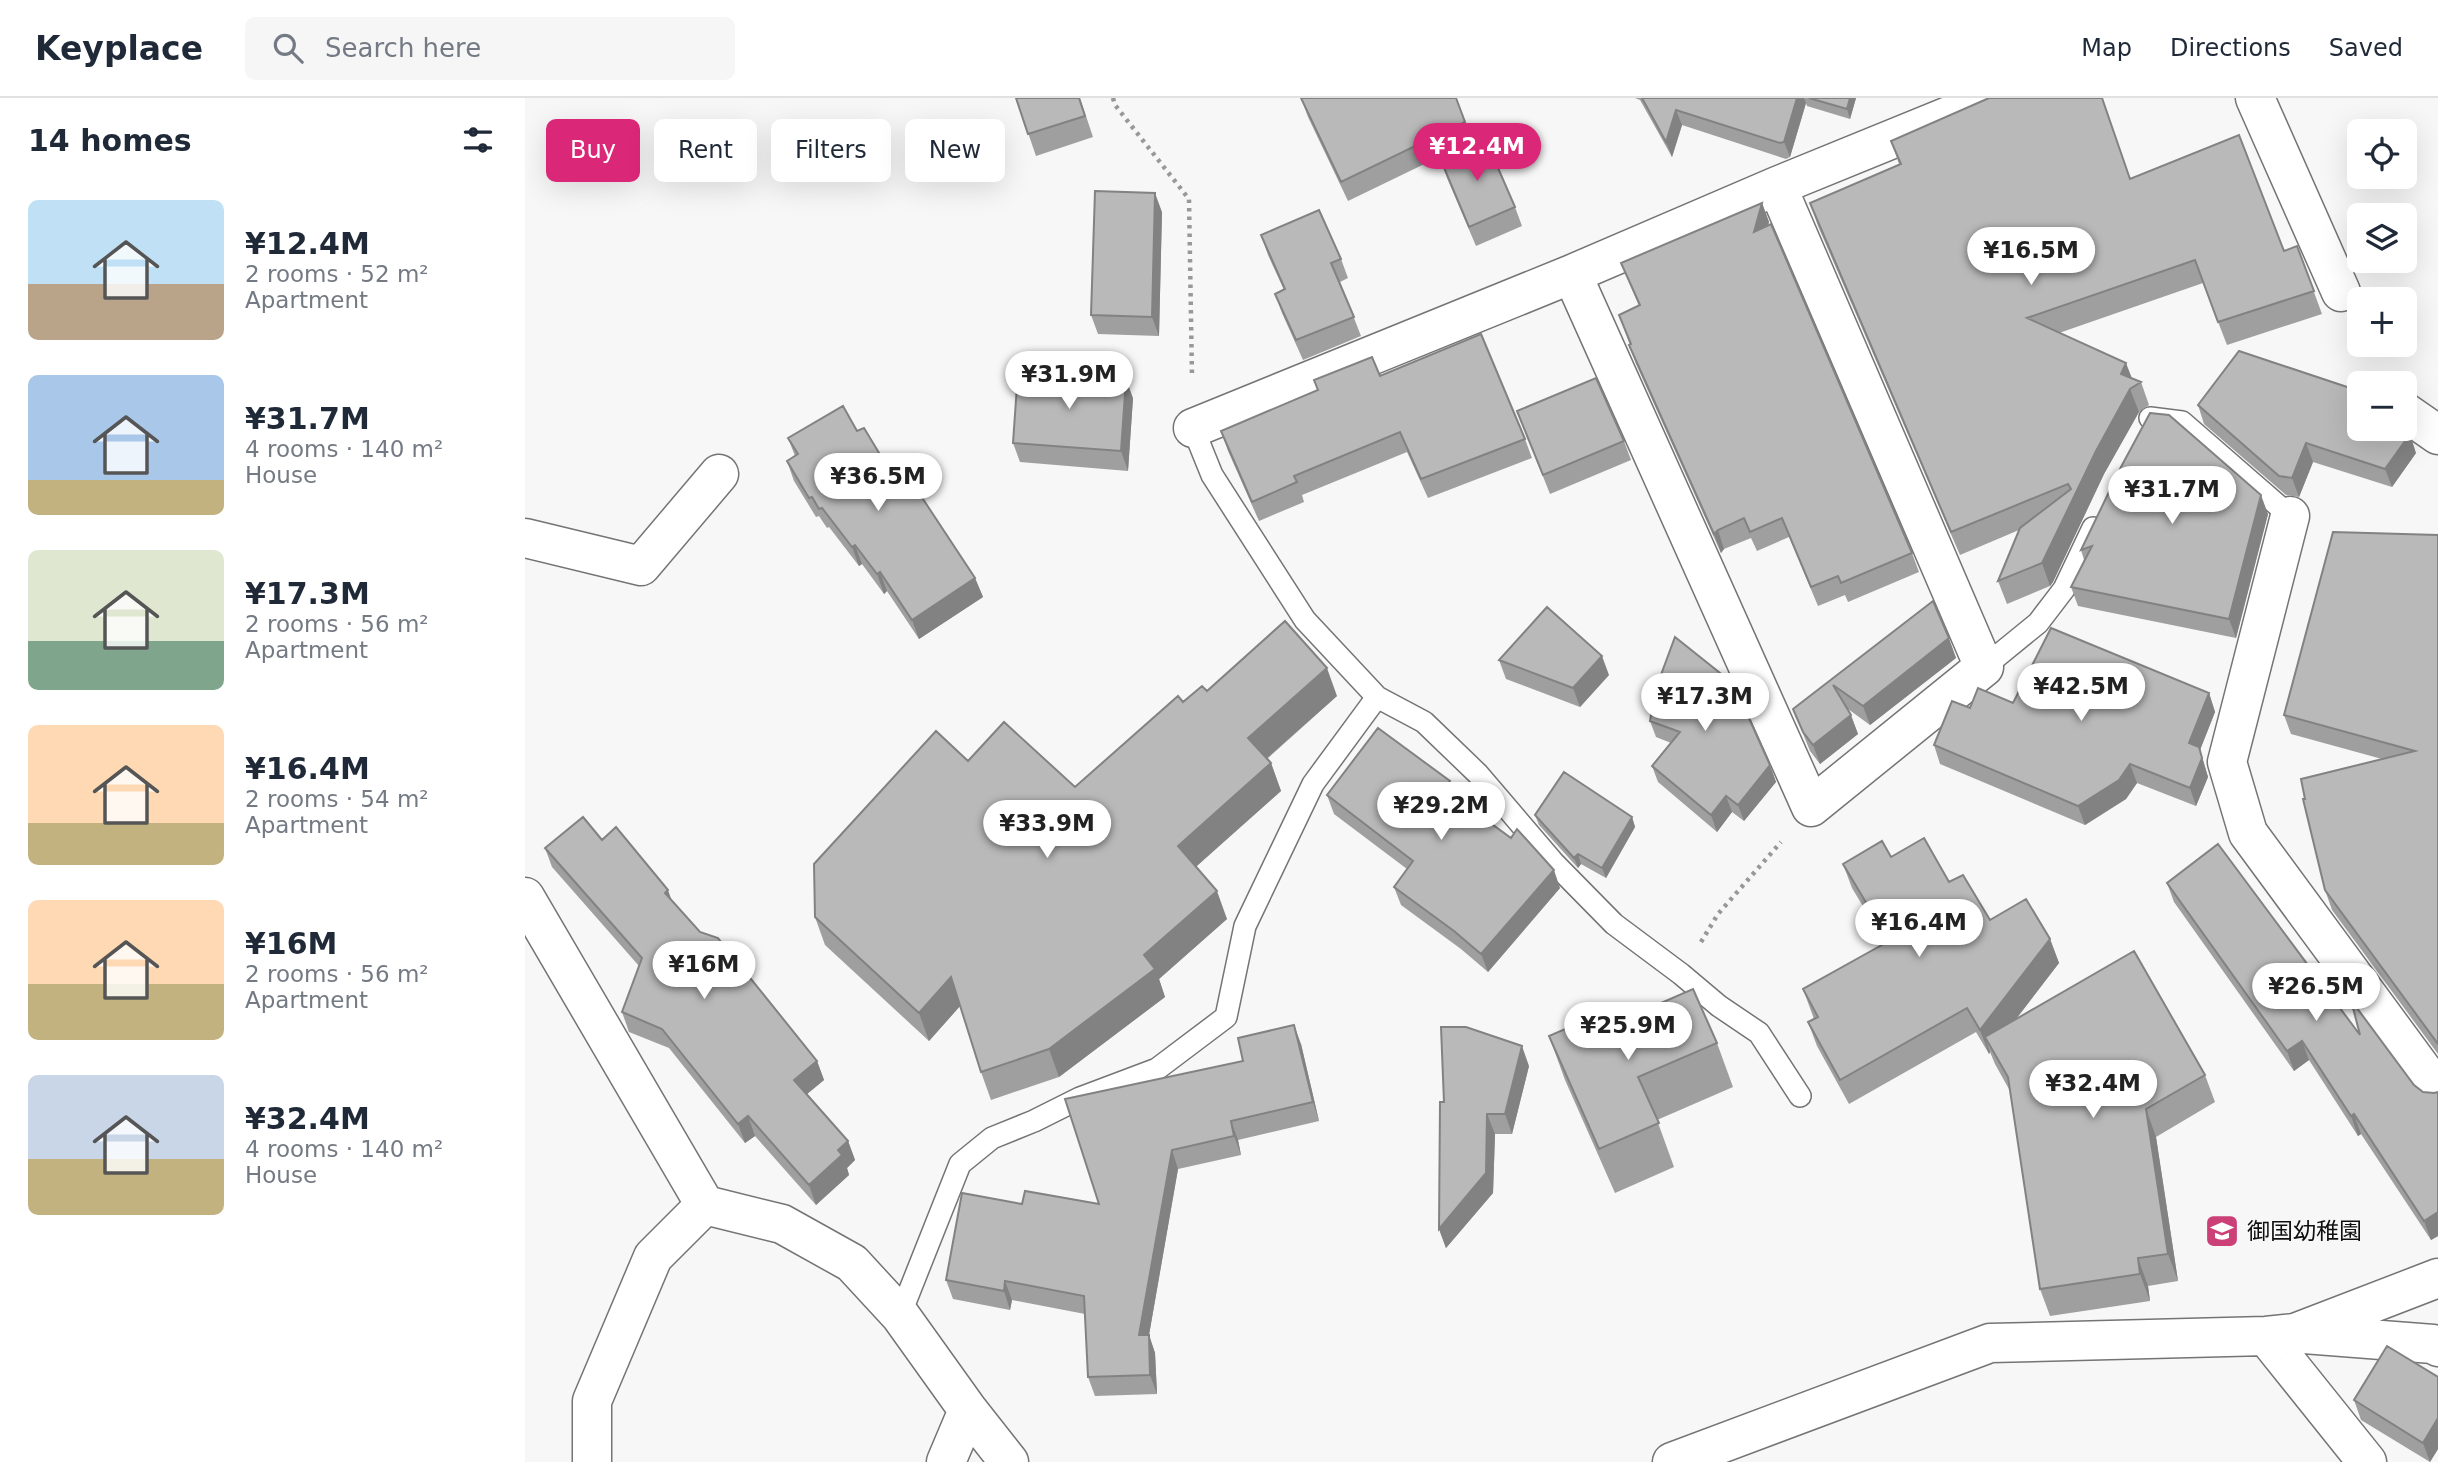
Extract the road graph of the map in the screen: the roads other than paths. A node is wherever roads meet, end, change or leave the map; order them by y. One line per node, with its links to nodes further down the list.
1 (1976, 98): 3 (street)
2 (2255, 98): 5 (street)
3 (1777, 186): 4 (street); 14 (street)
4 (1572, 274): 7 (street); 14 (street)
5 (2341, 292)
6 (2417, 420): 8 (street)
7 (1193, 428): 15 (lane)
8 (2438, 435)
9 (2139, 439): 12 (lane)
10 (719, 474): 13 (street)
11 (2104, 504): 14 (lane)
12 (2290, 516): 17 (street)
13 (525, 538)
14 (1985, 667)
15 (1377, 697): 18 (lane); 21 (lane)
16 (525, 897): 19 (street)
17 (2438, 1091)
18 (1800, 1096)
19 (705, 1205): 21 (street); 26 (street)
20 (2438, 1278): 22 (street)
21 (900, 1315): 24 (street)
22 (2280, 1335): 23 (street); 25 (street); 30 (street)
23 (2438, 1346)
24 (968, 1410): 27 (street); 28 (street)
25 (1764, 1445): 29 (street)
26 (592, 1462)
27 (946, 1462)
28 (1009, 1462)
29 (1672, 1462)
30 (2367, 1462)

